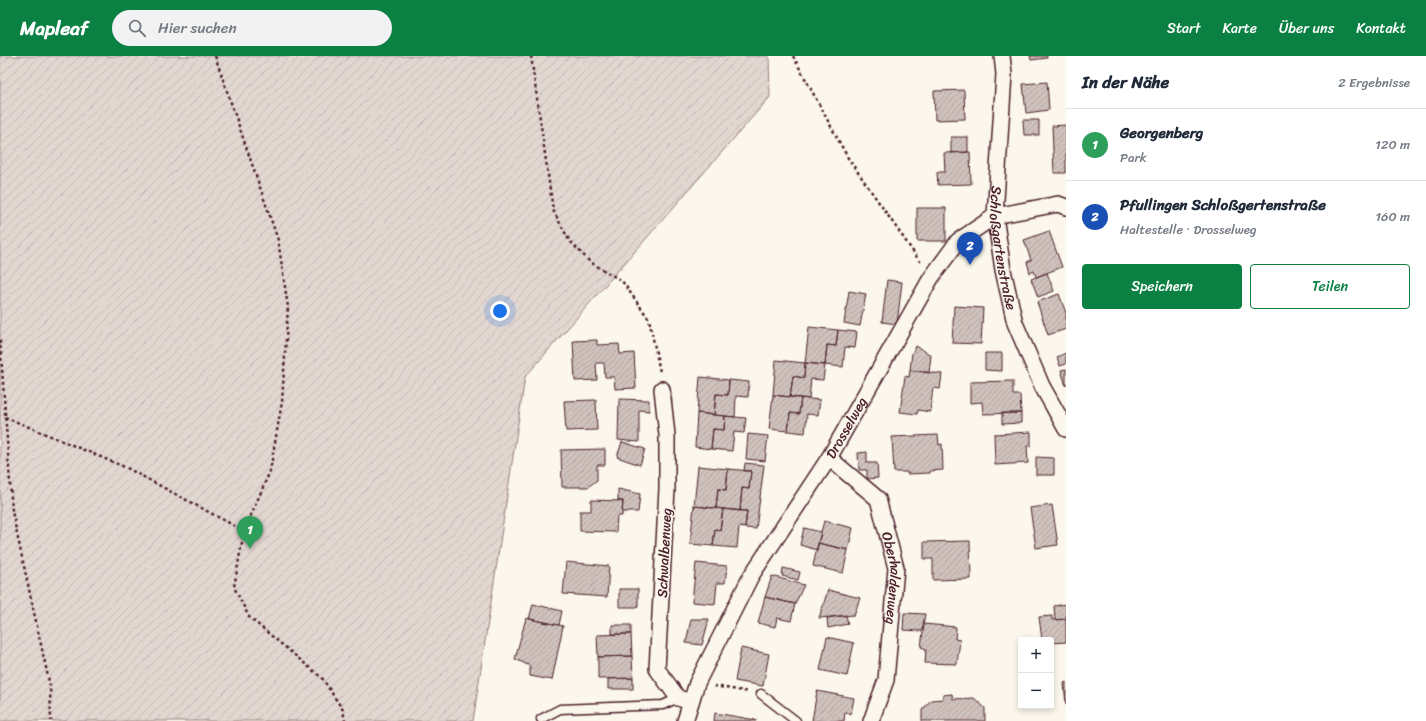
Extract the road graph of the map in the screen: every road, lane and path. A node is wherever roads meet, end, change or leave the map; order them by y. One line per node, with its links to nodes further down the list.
1 (215, 56): 13 (path)
2 (531, 56): 9 (path)
3 (793, 56): 7 (path)
4 (1002, 56): 6 (street, Schloßgartenstraße)
5 (1066, 207): 6 (street, Drosselweg)
6 (995, 216): 7 (street, Drosselweg); 11 (street, Schloßgartenstraße)
7 (931, 278): 12 (street, Drosselweg)
8 (0, 340): 10 (path)
9 (662, 388): 16 (street, Schwalbenweg)
10 (5, 417): 13 (path); 18 (path)
11 (1066, 429)
12 (829, 458): 16 (street, Drosselweg); 22 (street, Oberhaldenweg)
13 (244, 531): 19 (path)
14 (712, 686): 15 (path)
15 (761, 694): 21 (lane)
16 (684, 700): 17 (lane); 20 (street, Drosselweg)
17 (541, 719)
18 (51, 721)
19 (345, 721)
20 (685, 721)
21 (796, 721)
22 (872, 721)

